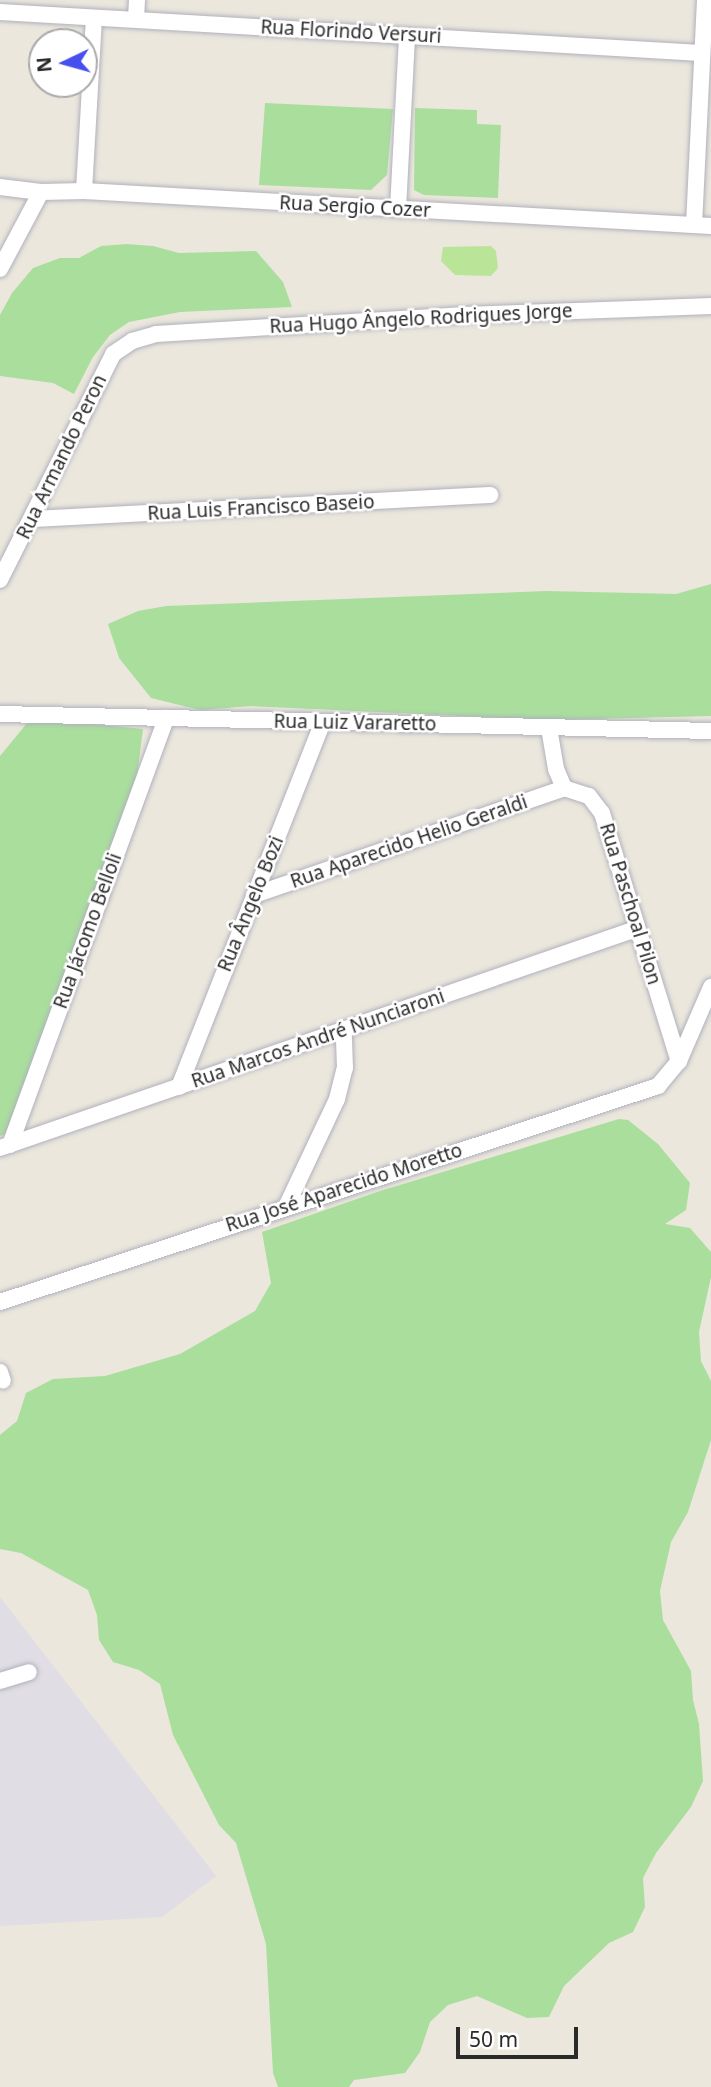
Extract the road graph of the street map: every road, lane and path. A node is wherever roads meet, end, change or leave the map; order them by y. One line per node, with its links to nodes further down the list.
1 (137, 0): 5 (street)
2 (705, 0): 7 (street)
3 (0, 12): 4 (street, Rua Florindo Versuri)
4 (94, 19): 5 (street, Rua Florindo Versuri); 9 (street)
5 (136, 19): 6 (street, Rua Florindo Versuri)
6 (407, 36): 7 (street, Rua Florindo Versuri); 11 (street)
7 (701, 53): 12 (street)
8 (0, 187): 10 (street, Rua Sergio Cozer)
9 (84, 191): 10 (street, Rua Sergio Cozer); 11 (street, Rua Sergio Cozer)
10 (41, 192): 14 (street)
11 (398, 209): 12 (street, Rua Sergio Cozer)
12 (694, 225): 13 (street, Rua Sergio Cozer)
13 (711, 226)
14 (0, 269)
15 (711, 306): 16 (street, Rua Hugo Ângelo Rodrigues Jorge)
16 (132, 341): 18 (street, Rua Armando Peron)
17 (489, 495): 18 (street, Rua Luis Francisco Baseio)
18 (32, 519): 19 (street, Rua Armando Peron)
19 (0, 580)
20 (0, 714): 21 (street, Rua Luiz Vararetto)
21 (166, 718): 22 (street, Rua Luiz Vararetto); 32 (street, Rua Jácomo Belloli)
22 (323, 722): 23 (street, Rua Luiz Vararetto); 26 (street, Rua Ângelo Bozi)
23 (549, 728): 24 (street, Rua Luiz Vararetto); 25 (street)
24 (711, 731)
25 (564, 788): 26 (street, Rua Aparecido Helio Geraldi); 27 (street, Rua Paschoal Pilon)
26 (254, 895): 31 (street, Rua Ângelo Bozi)
27 (636, 929): 29 (street, Rua Marcos André Nunciaroni); 30 (street, Rua Paschoal Pilon)
28 (711, 987): 30 (street, Rua José Aparecido Moretto)
29 (344, 1030): 31 (street, Rua Marcos André Nunciaroni); 33 (street)
30 (678, 1061): 33 (street, Rua José Aparecido Moretto)
31 (179, 1087): 32 (street, Rua Marcos André Nunciaroni)
32 (5, 1146)
33 (286, 1207): 34 (street, Rua José Aparecido Moretto)
34 (0, 1302)
35 (29, 1672): 36 (street)
36 (0, 1681)

